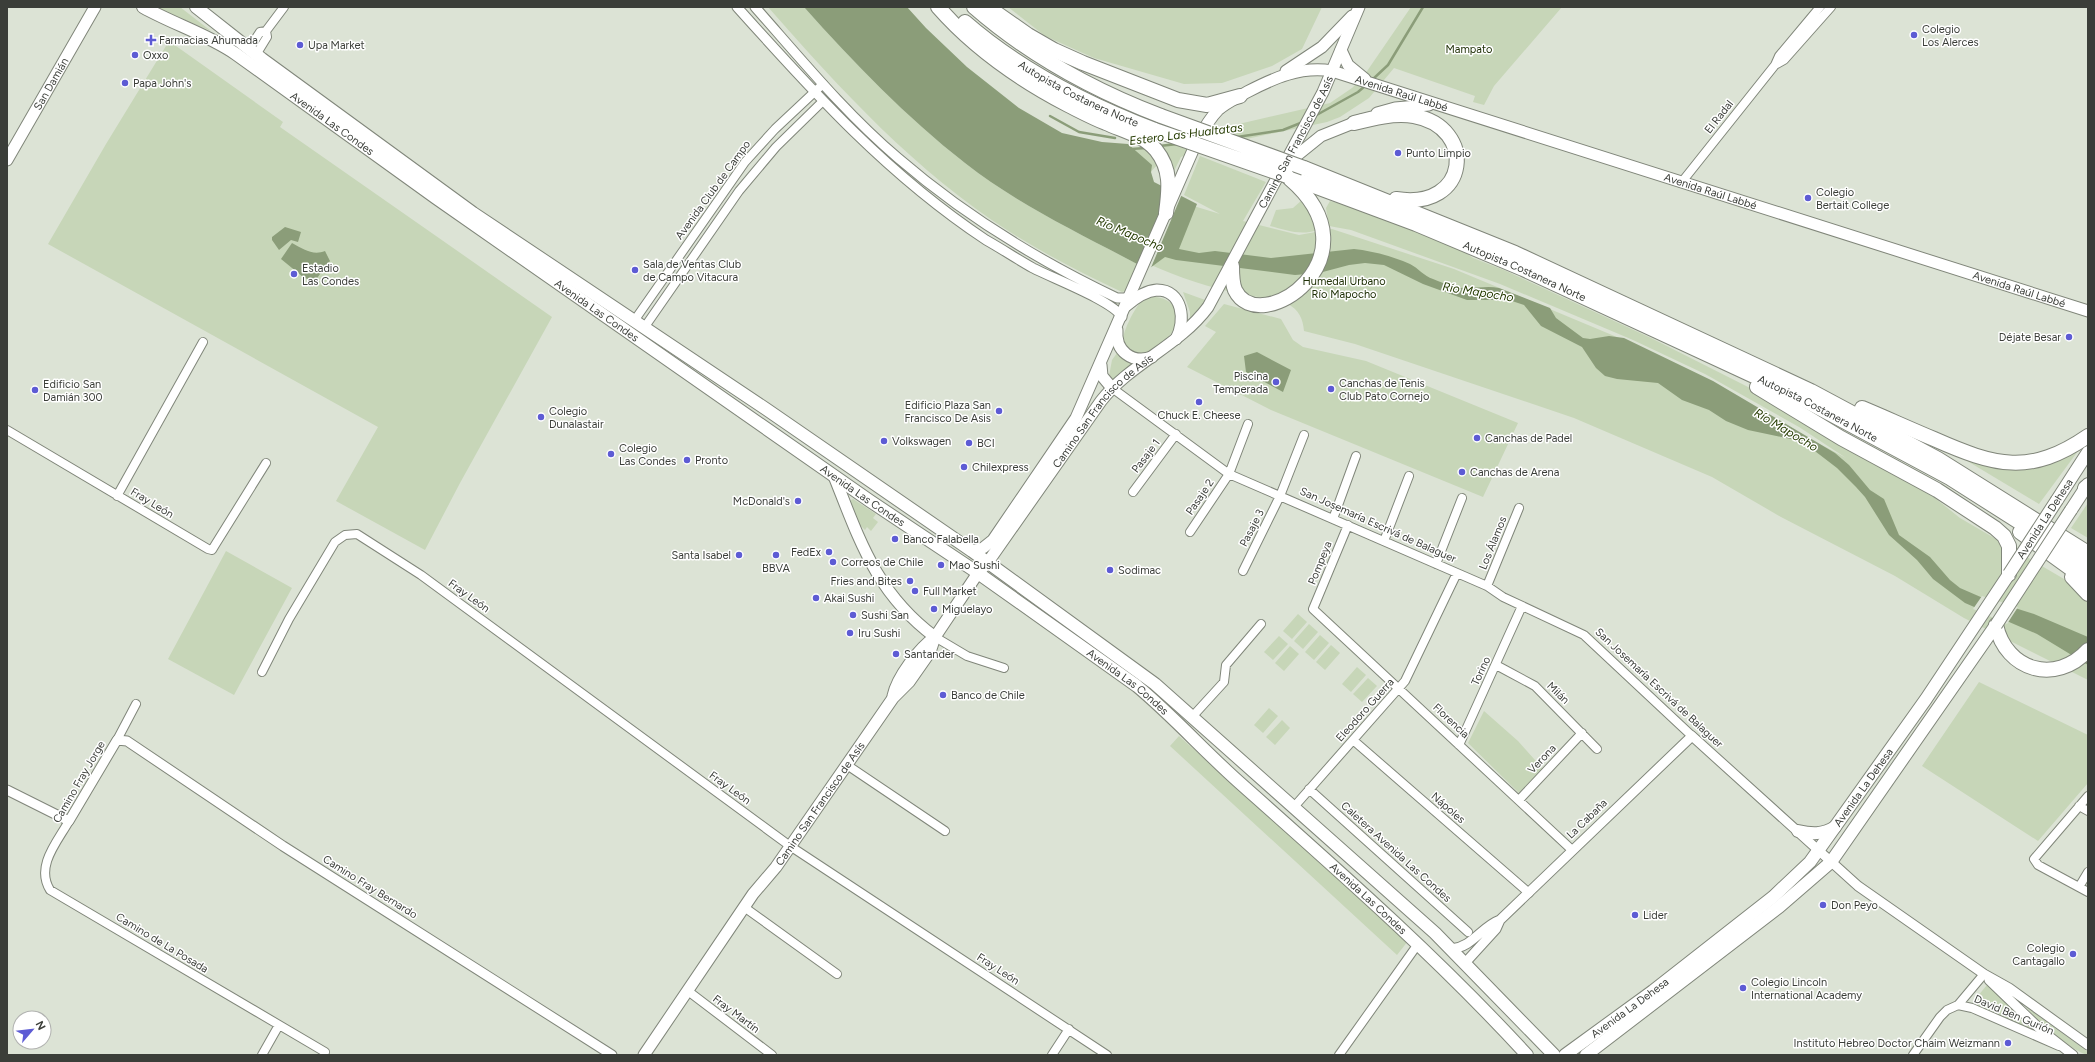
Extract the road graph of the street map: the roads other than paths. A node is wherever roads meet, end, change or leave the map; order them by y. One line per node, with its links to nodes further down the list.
1 (95, 7): 28 (main road, San Damián)
2 (143, 7): 54 (main road, Avenida Las Condes)
3 (196, 7): 15 (main road, Avenida Las Condes)
4 (284, 7): 15 (street)
5 (737, 7): 21 (street)
6 (755, 7): 20 (street)
7 (938, 7): 35 (highway)
8 (948, 7): 29 (highway, Autopista Costanera Norte, bridge)
9 (974, 7): 30 (highway, Autopista Costanera Norte, bridge)
10 (988, 7): 22 (highway)
11 (1359, 7): 14 (main road); 19 (main road)
12 (1820, 7): 16 (street, El Radal)
13 (1831, 7): 16 (street, El Radal)
14 (1341, 50): 17 (main road); 18 (main road)
15 (253, 52): 43 (main road, Avenida Las Condes)
16 (1775, 65): 31 (street, El Radal)
17 (1332, 71): 18 (main road, Avenida Raúl Labbé); 19 (main road, Camino San Francisco de Asís); 29 (main road, Camino San Francisco de Asís)
18 (1354, 75): 24 (main road, Avenida Raúl Labbé)
19 (1275, 78): 22 (main road, Camino San Francisco de Asís)
20 (823, 84): 21 (street, Avenida Club de Campo); 39 (street)
21 (814, 92): 23 (street); 26 (street, Avenida Club de Campo)
22 (1240, 96): 35 (main road, Camino San Francisco de Asís, bridge)
23 (822, 102): 27 (street, Avenida Club de Campo); 42 (street)
24 (1435, 104): 25 (main road); 31 (main road, Avenida Raúl Labbé)
25 (1354, 123): 29 (main road); 34 (highway)
26 (775, 129): 27 (street); 32 (street, Avenida Club de Campo)
27 (785, 138): 33 (street, Avenida Club de Campo)
28 (7, 160)
29 (1285, 172): 30 (highway, Autopista Costanera Norte); 38 (main road, Camino San Francisco de Asís); 38 (highway)
30 (1302, 174): 34 (highway, Autopista Costanera Norte); 46 (highway, Autopista Costanera Norte)
31 (1681, 183): 41 (main road, Avenida Raúl Labbé)
32 (729, 184): 33 (street); 36 (street, Avenida Club de Campo)
33 (739, 191): 37 (street, Avenida Club de Campo)
34 (1376, 196): 49 (highway, Autopista Costanera Norte)
35 (1166, 213): 39 (main road, Camino San Francisco de Asís)
36 (680, 254): 37 (street); 43 (street, Avenida Club de Campo)
37 (690, 261): 43 (street, Avenida Club de Campo)
38 (1232, 266): 45 (main road, Camino San Francisco de Asís)
39 (1131, 294): 40 (main road, Camino San Francisco de Asís)
40 (1126, 306): 42 (main road, Camino San Francisco de Asís); 45 (main road)
41 (2088, 311)
42 (1120, 322): 47 (main road); 48 (main road, Camino San Francisco de Asís)
43 (639, 325): 52 (main road, Avenida Las Condes)
44 (203, 342): 67 (street, Fray León)
45 (1174, 343): 47 (main road, Camino San Francisco de Asís)
46 (1700, 351): 64 (highway, Autopista Costanera Norte); 84 (highway)
47 (1153, 356): 50 (main road, Camino San Francisco de Asís)
48 (1101, 365): 50 (main road); 76 (main road, Camino San Francisco de Asís)
49 (1772, 373): 57 (highway); 77 (highway, Autopista Costanera Norte)
50 (1112, 388): 55 (street, San Josemaría Escrivá de Balaguer); 78 (main road, Camino San Francisco de Asís)
51 (1248, 424): 61 (street, Pasaje 2)
52 (796, 429): 54 (main road); 76 (main road, Avenida Las Condes)
53 (7, 430): 67 (street, Fray León)
54 (773, 433): 62 (main road, Avenida Las Condes)
55 (1176, 434): 61 (street, San Josemaría Escrivá de Balaguer); 66 (street, Pasaje 1)
56 (1304, 435): 68 (street, Pasaje 3)
57 (2088, 436)
58 (2088, 452): 84 (main road, Avenida La Dehesa, bridge)
59 (1356, 456): 71 (street)
60 (266, 462): 67 (street, Fray León)
61 (1229, 474): 68 (street, San Josemaría Escrivá de Balaguer); 74 (street, Pasaje 2)
62 (834, 476): 82 (main road, Avenida Las Condes); 92 (main road)
63 (1410, 476): 75 (street)
64 (1950, 478): 73 (highway); 80 (highway, Autopista Costanera Norte)
65 (2087, 486): 91 (main road, Avenida La Dehesa, bridge)
66 (1133, 492)
67 (117, 496)
68 (1280, 496): 71 (street, San Josemaría Escrivá de Balaguer); 81 (street, Pasaje 3)
69 (1462, 498): 79 (street)
70 (1519, 508): 86 (street, Los Álamos)
71 (1333, 519): 72 (street, San Josemaría Escrivá de Balaguer)
72 (1348, 525): 75 (street, San Josemaría Escrivá de Balaguer); 89 (street, Pompeya)
73 (2013, 528): 85 (highway); 87 (highway)
74 (1190, 532)
75 (1384, 541): 79 (street, San Josemaría Escrivá de Balaguer)
76 (972, 551): 78 (main road, Avenida Las Condes)
77 (2088, 553)
78 (988, 562): 82 (main road, Camino San Francisco de Asís); 99 (main road, Avenida Las Condes)
79 (1436, 564): 83 (street, San Josemaría Escrivá de Balaguer)
80 (2088, 566)
81 (1243, 571)
82 (978, 572): 92 (main road, Camino San Francisco de Asís); 110 (main road, Avenida Las Condes)
83 (1457, 573): 86 (street, San Josemaría Escrivá de Balaguer); 97 (street, Eleodoro Guerra)
84 (2009, 574): 117 (main road, Avenida La Dehesa)
85 (2088, 581)
86 (1487, 586): 88 (street, San Josemaría Escrivá de Balaguer)
87 (2088, 594)
88 (1522, 606): 94 (street, Torino); 101 (street, San Josemaría Escrivá de Balaguer)
89 (1313, 609): 97 (street, Florencia)
90 (1261, 624): 99 (street)
91 (1996, 625): 93 (highway); 123 (main road, Avenida La Dehesa)
92 (935, 637): 95 (street); 106 (main road, Camino San Francisco de Asís)
93 (2088, 650)
94 (1496, 665): 100 (street, Milán); 104 (street, Torino)
95 (1004, 668)
96 (262, 672): 120 (street, Fray León)
97 (1400, 688): 103 (street, Eleodoro Guerra); 104 (street, Florencia)
98 (136, 704): 102 (street, Camino Fray Jorge)
99 (1192, 717): 109 (main road, Avenida Las Condes)
100 (1582, 733): 105 (street, Milán); 112 (street, Verona)
101 (1692, 736): 119 (street, San Josemaría Escrivá de Balaguer); 121 (street, La Cabaña)
102 (117, 740): 116 (street, Camino Fray Jorge); 146 (street, Camino Fray Bernardo)
103 (1353, 740): 107 (street, Eleodoro Guerra); 128 (street, Nápoles)
104 (1459, 745): 112 (street, Florencia)
105 (1597, 749)
106 (847, 764): 118 (street); 120 (main road, Camino San Francisco de Asís)
107 (1309, 789): 114 (street, Eleodoro Guerra); 131 (street, Caletera Avenida Las Condes)
108 (7, 790): 116 (street)
109 (1273, 790): 110 (main road); 114 (main road, Avenida Las Condes)
110 (1249, 791): 132 (main road, Avenida Las Condes)
111 (2088, 796): 113 (street)
112 (1519, 800): 121 (street, Florencia)
113 (2079, 806): 115 (street); 126 (street)
114 (1293, 808): 133 (main road, Avenida Las Condes)
115 (2088, 811)
116 (69, 821): 124 (street, Camino Fray Jorge)
117 (1836, 827): 119 (main road); 122 (main road, Avenida La Dehesa)
118 (945, 831)
119 (1798, 831): 122 (street, San Josemaría Escrivá de Balaguer)
120 (790, 846): 129 (main road, Camino San Francisco de Asís); 141 (street, Fray León)
121 (1572, 850): 128 (street, La Cabaña)
122 (1819, 851): 123 (street, San Josemaría Escrivá de Balaguer); 154 (main road, Avenida La Dehesa)
123 (1831, 862): 137 (street, San Josemaría Escrivá de Balaguer); 155 (main road, Avenida La Dehesa)
124 (44, 872): 140 (street, Camino de La Posada)
125 (2088, 872): 126 (street)
126 (2079, 887): 127 (street)
127 (2088, 892)
128 (1528, 893): 130 (street, La Cabaña)
129 (744, 907): 136 (street); 138 (main road, Camino San Francisco de Asís)
130 (1500, 920): 133 (street, La Cabaña); 135 (street, La Cabaña)
131 (1468, 932)
132 (1418, 944): 134 (main road, Avenida Las Condes); 151 (street)
133 (1451, 949): 135 (main road, Avenida Las Condes)
134 (1431, 957): 135 (main road); 152 (main road, Avenida Las Condes)
135 (1465, 963): 153 (main road, Avenida Las Condes)
136 (837, 974)
137 (1984, 974): 139 (street, David Ben Gurión); 142 (street, San Josemaría Escrivá de Balaguer); 143 (street, San Josemaría Escrivá de Balaguer)
138 (688, 991): 147 (main road, Camino San Francisco de Asís); 148 (street, Fray Martín)
139 (1958, 1005): 143 (street, David Ben Gurión); 156 (street, David Ben Gurión)
140 (279, 1025): 144 (street, Camino de La Posada); 145 (street)
141 (1069, 1029): 149 (street); 150 (street, Fray León)
142 (2088, 1045)
143 (2061, 1047): 157 (street, San Josemaría Escrivá de Balaguer)
144 (325, 1052)
145 (262, 1055)
146 (612, 1055)
147 (644, 1055)
148 (772, 1055)
149 (1052, 1055)
150 (1107, 1055)
151 (1339, 1055)
152 (1527, 1055)
153 (1554, 1055)
154 (1565, 1055)
155 (1586, 1055)
156 (1913, 1055)
157 (2073, 1055)

